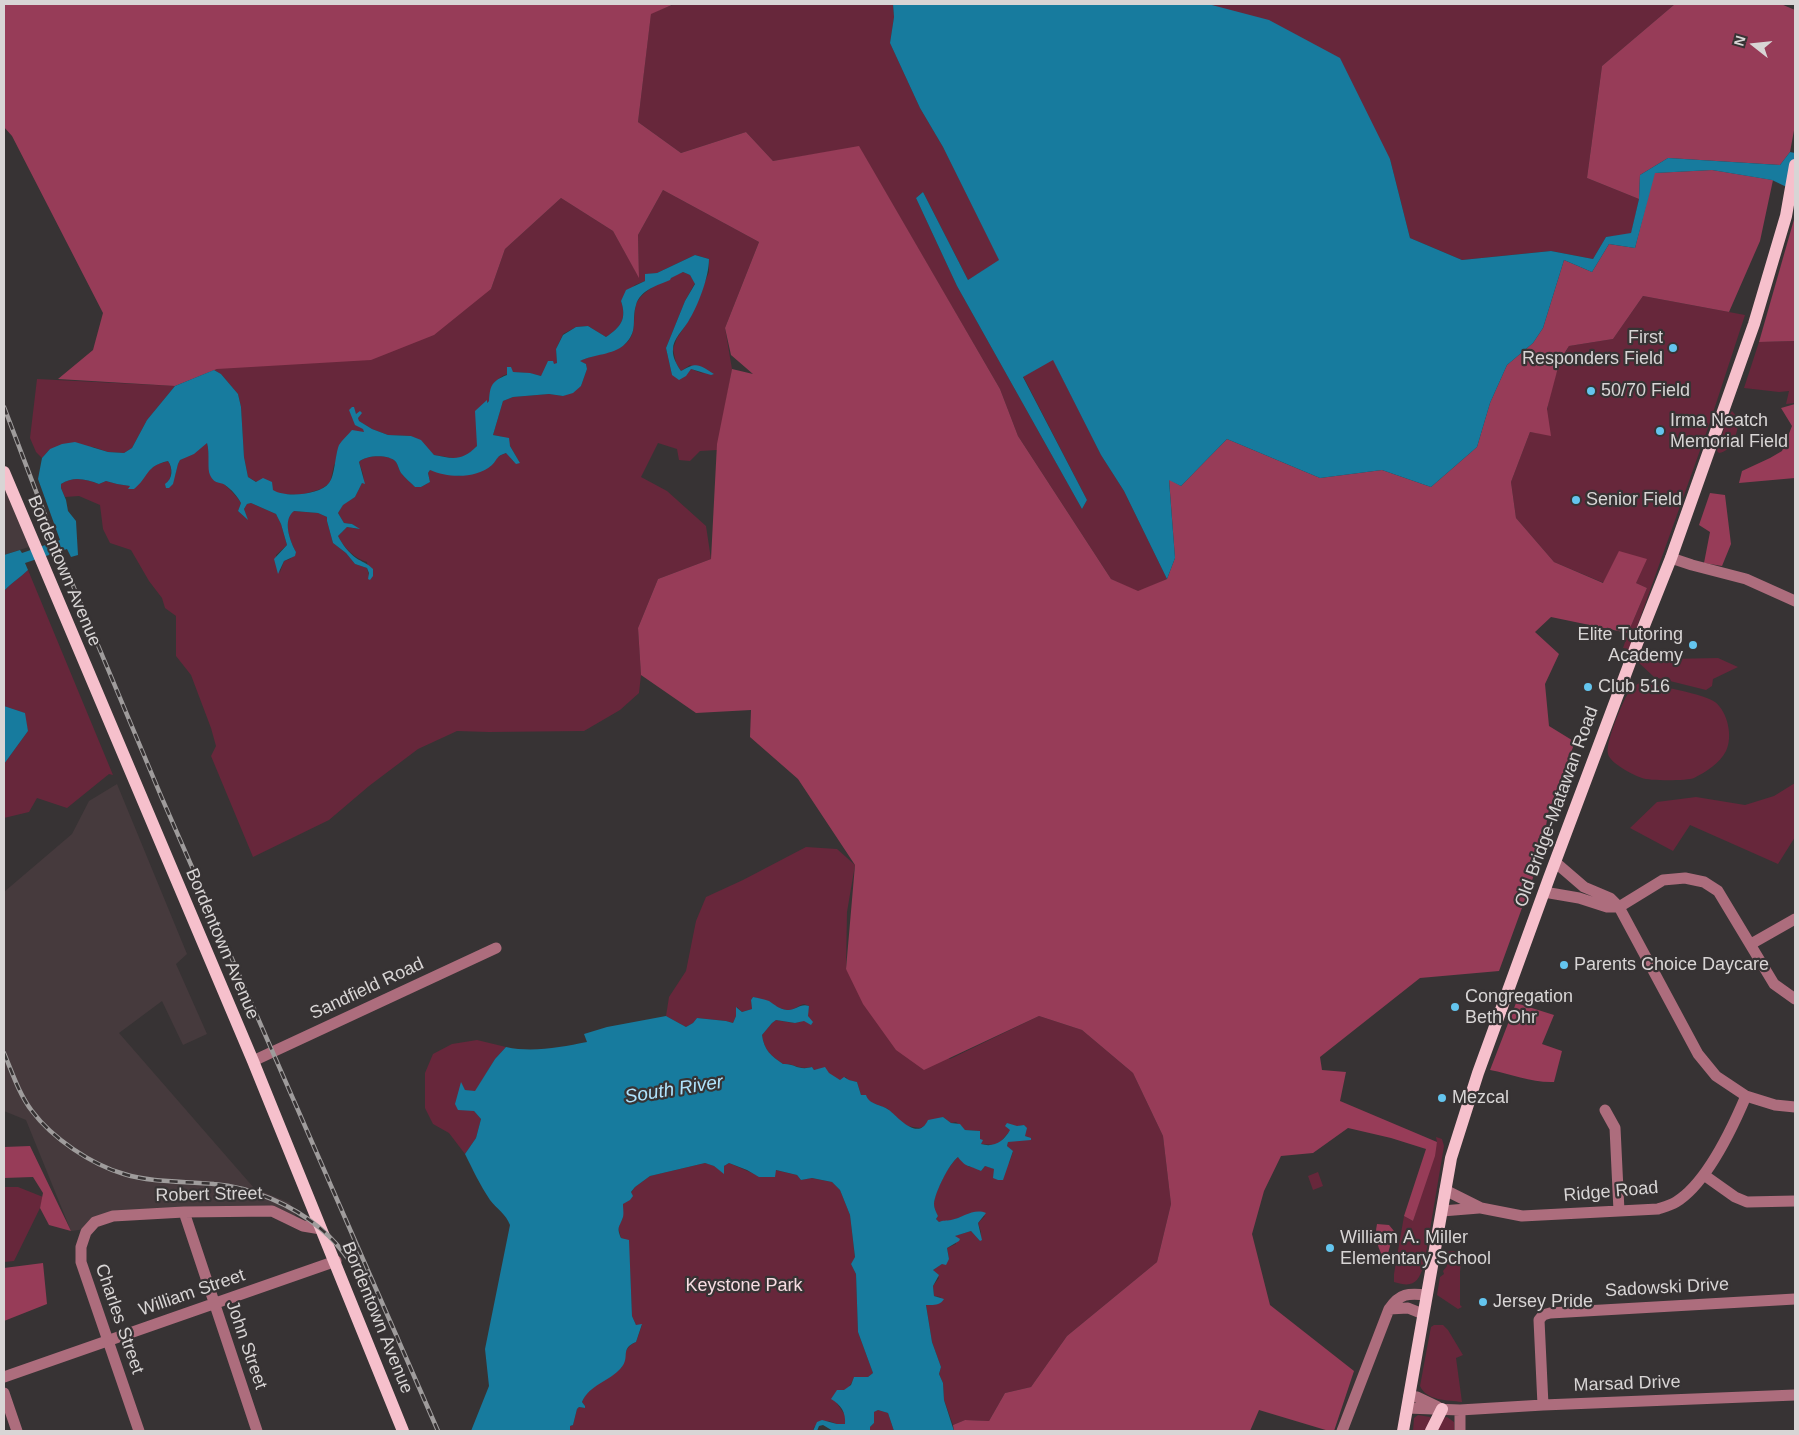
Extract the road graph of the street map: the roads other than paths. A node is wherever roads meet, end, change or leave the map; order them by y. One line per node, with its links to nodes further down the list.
1 (1795, 165): 3 (main road, Old Bridge-Matawan Road)
2 (4, 472): 13 (main road, Bordentown Avenue)
3 (1671, 558): 4 (street); 5 (main road, Old Bridge-Matawan Road)
4 (1795, 601)
5 (1555, 862): 6 (main road, Old Bridge-Matawan Road); 7 (street)
6 (1544, 892): 7 (street); 18 (main road, Old Bridge-Matawan Road)
7 (1582, 892): 8 (street)
8 (1619, 907): 10 (street); 14 (street)
9 (1795, 919): 10 (street)
10 (1751, 944): 12 (street)
11 (496, 948): 13 (street, Sandfield Road)
12 (1795, 999)
13 (253, 1061): 25 (main road, Bordentown Avenue)
14 (1746, 1096): 15 (street); 17 (street, Ridge Road)
15 (1795, 1107)
16 (1605, 1110): 22 (street)
17 (1704, 1175): 19 (street); 22 (street, Ridge Road)
18 (1445, 1190): 20 (street, Ridge Road); 21 (main road, Old Bridge-Matawan Road)
19 (1795, 1201)
20 (1481, 1208): 21 (street, Ridge Road); 22 (street, Ridge Road)
21 (1442, 1211): 27 (main road, Old Bridge-Matawan Road)
22 (1619, 1211)
23 (184, 1212): 24 (street, Robert Street); 25 (street, Robert Street); 29 (street, John Street)
24 (96, 1222): 32 (street, Charles Street)
25 (321, 1228): 26 (main road, Bordentown Avenue)
26 (336, 1261): 29 (street, William Street); 43 (main road, Bordentown Avenue)
27 (1427, 1295): 30 (street); 31 (main road, Old Bridge-Matawan Road)
28 (1795, 1299): 37 (street, Sadowski Drive)
29 (214, 1304): 32 (street, William Street); 42 (street, John Street)
30 (1389, 1309): 31 (street); 44 (street)
31 (1423, 1314): 36 (main road, Old Bridge-Matawan Road)
32 (108, 1340): 33 (street, William Street); 41 (street, Charles Street)
33 (4, 1377)
34 (4, 1393): 40 (street)
35 (1795, 1395): 37 (street, Marsad Drive)
36 (1408, 1402): 38 (street); 45 (main road, Old Bridge-Matawan Road)
37 (1543, 1405): 39 (street, Marsad Drive)
38 (1442, 1409): 39 (street); 46 (main road)
39 (1460, 1410): 47 (street)
40 (17, 1431)
41 (139, 1431)
42 (257, 1431)
43 (403, 1431)
44 (1342, 1431)
45 (1404, 1431)
46 (1431, 1431)
47 (1460, 1431)

